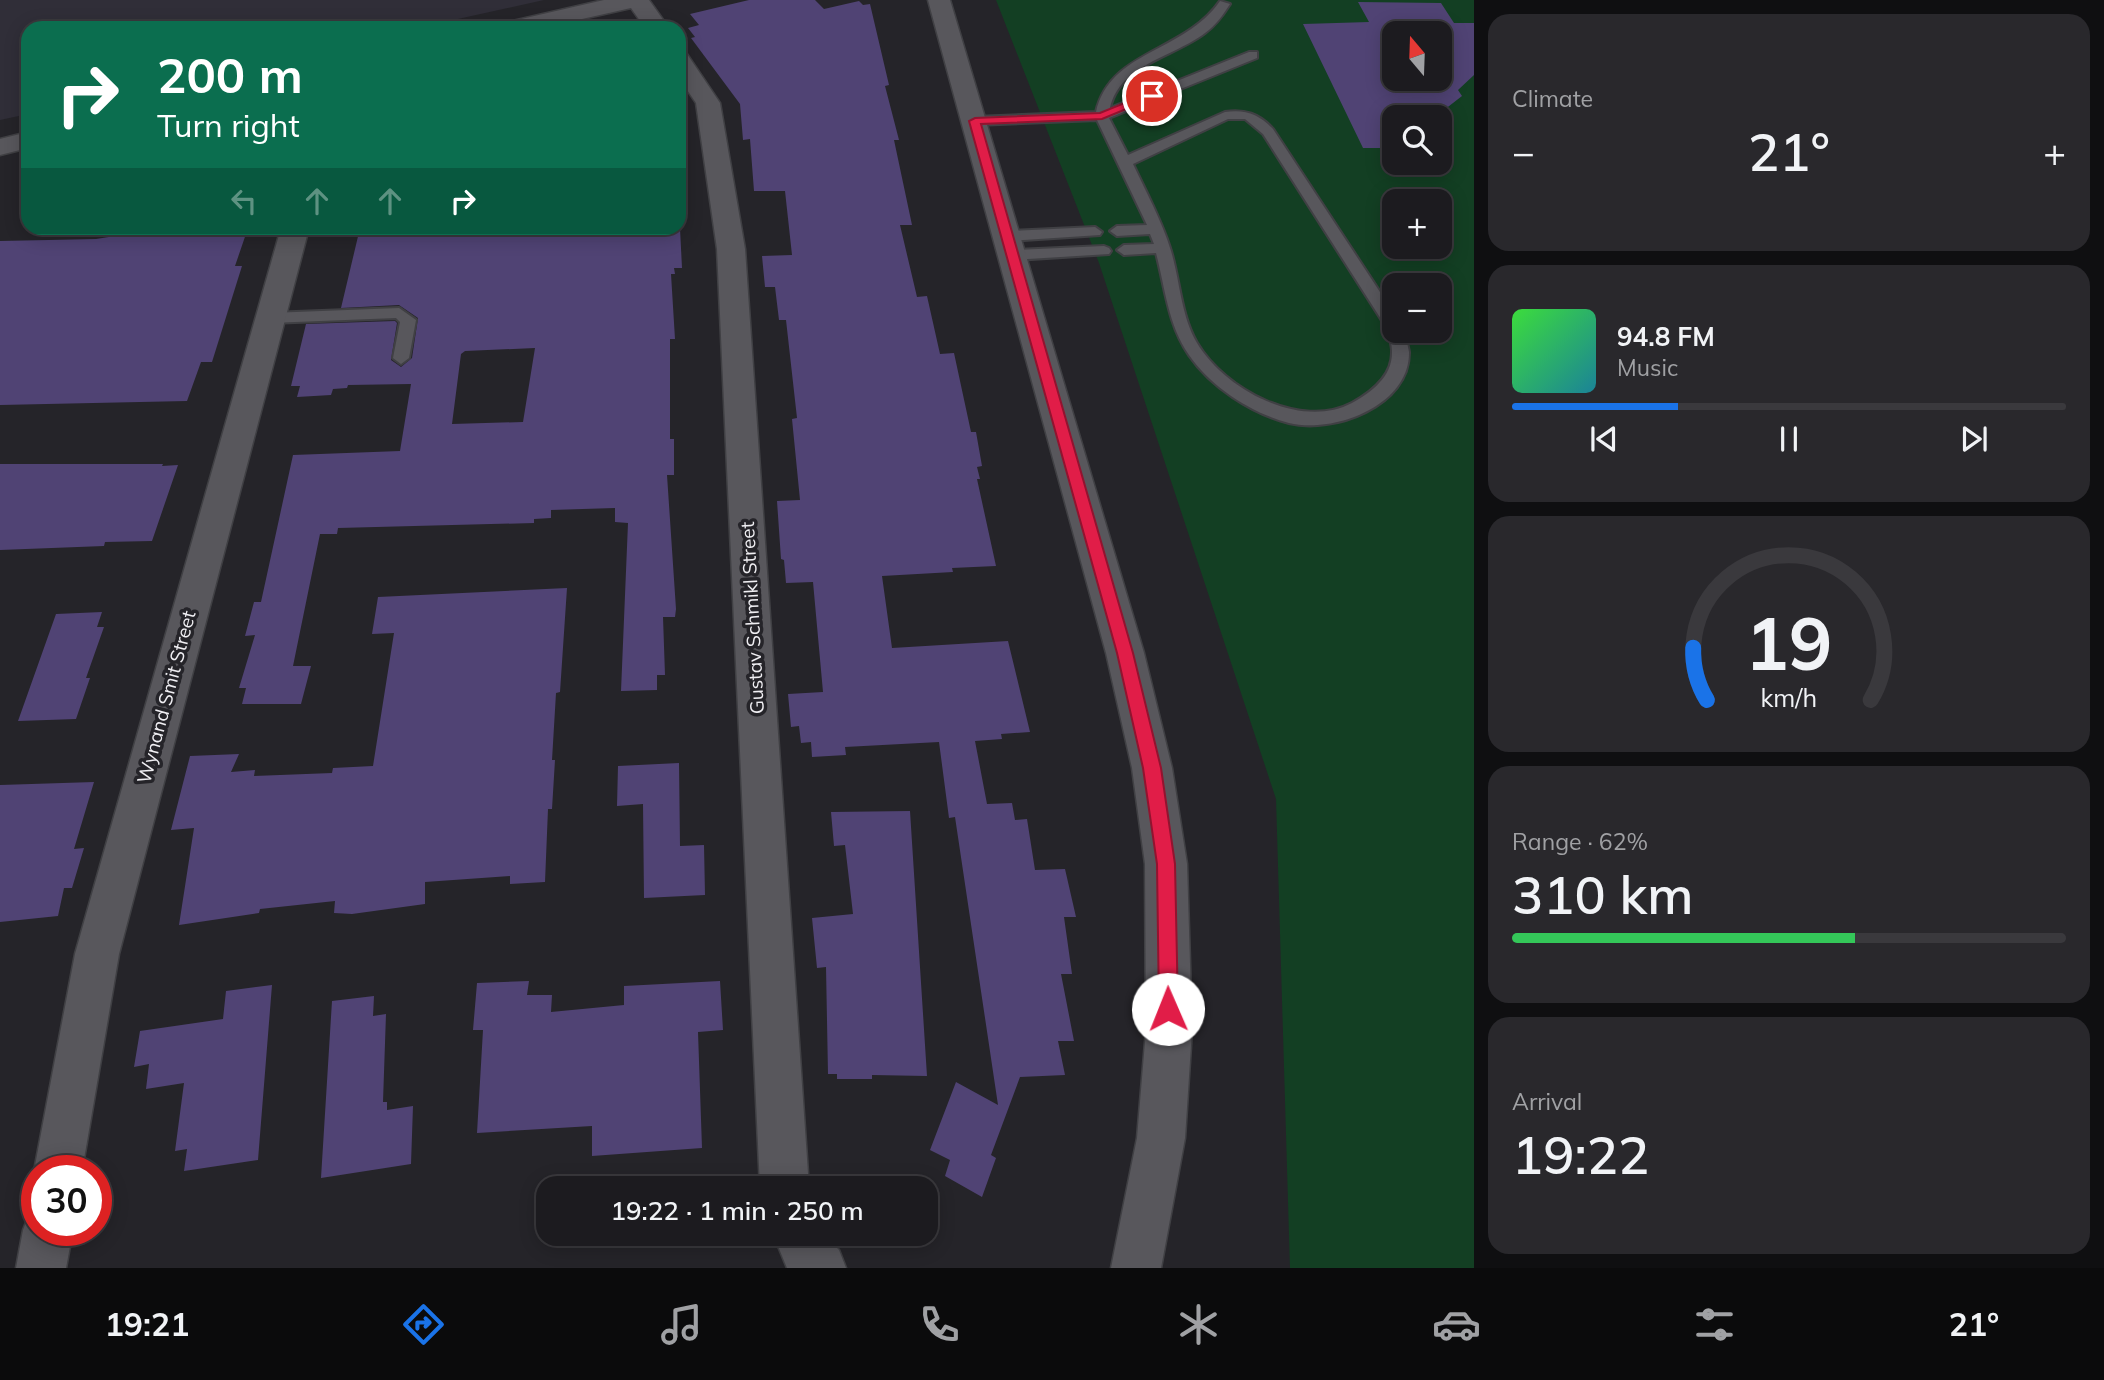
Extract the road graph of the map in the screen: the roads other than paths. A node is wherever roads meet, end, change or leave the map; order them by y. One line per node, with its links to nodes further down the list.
1 (636, 0): 4 (street); 5 (street)
2 (939, 0): 9 (street)
3 (1224, 4): 8 (lane)
4 (543, 21)
5 (652, 21)
6 (1253, 55): 8 (lane)
7 (686, 70): 26 (street, Gustav Schmikl Street)
8 (1102, 116): 9 (lane); 12 (lane)
9 (975, 121): 17 (street)
10 (21, 142): 11 (street)
11 (0, 147)
12 (1125, 162): 13 (lane); 21 (lane)
13 (1154, 229): 14 (lane); 18 (lane)
14 (1117, 231)
15 (1095, 232): 17 (lane)
16 (293, 235): 22 (street, Wynand Smit Street)
17 (1011, 246): 20 (lane); 31 (street)
18 (1162, 248): 19 (lane); 23 (lane)
19 (1124, 250)
20 (1104, 251)
21 (1382, 310)
22 (270, 318): 24 (lane); 25 (street, Wynand Smit Street)
23 (1399, 343)
24 (401, 358)
25 (61, 1155)
26 (784, 1176)
27 (45, 1246): 29 (street)
28 (803, 1246): 30 (street)
29 (41, 1268)
30 (821, 1268)
31 (1136, 1268)

